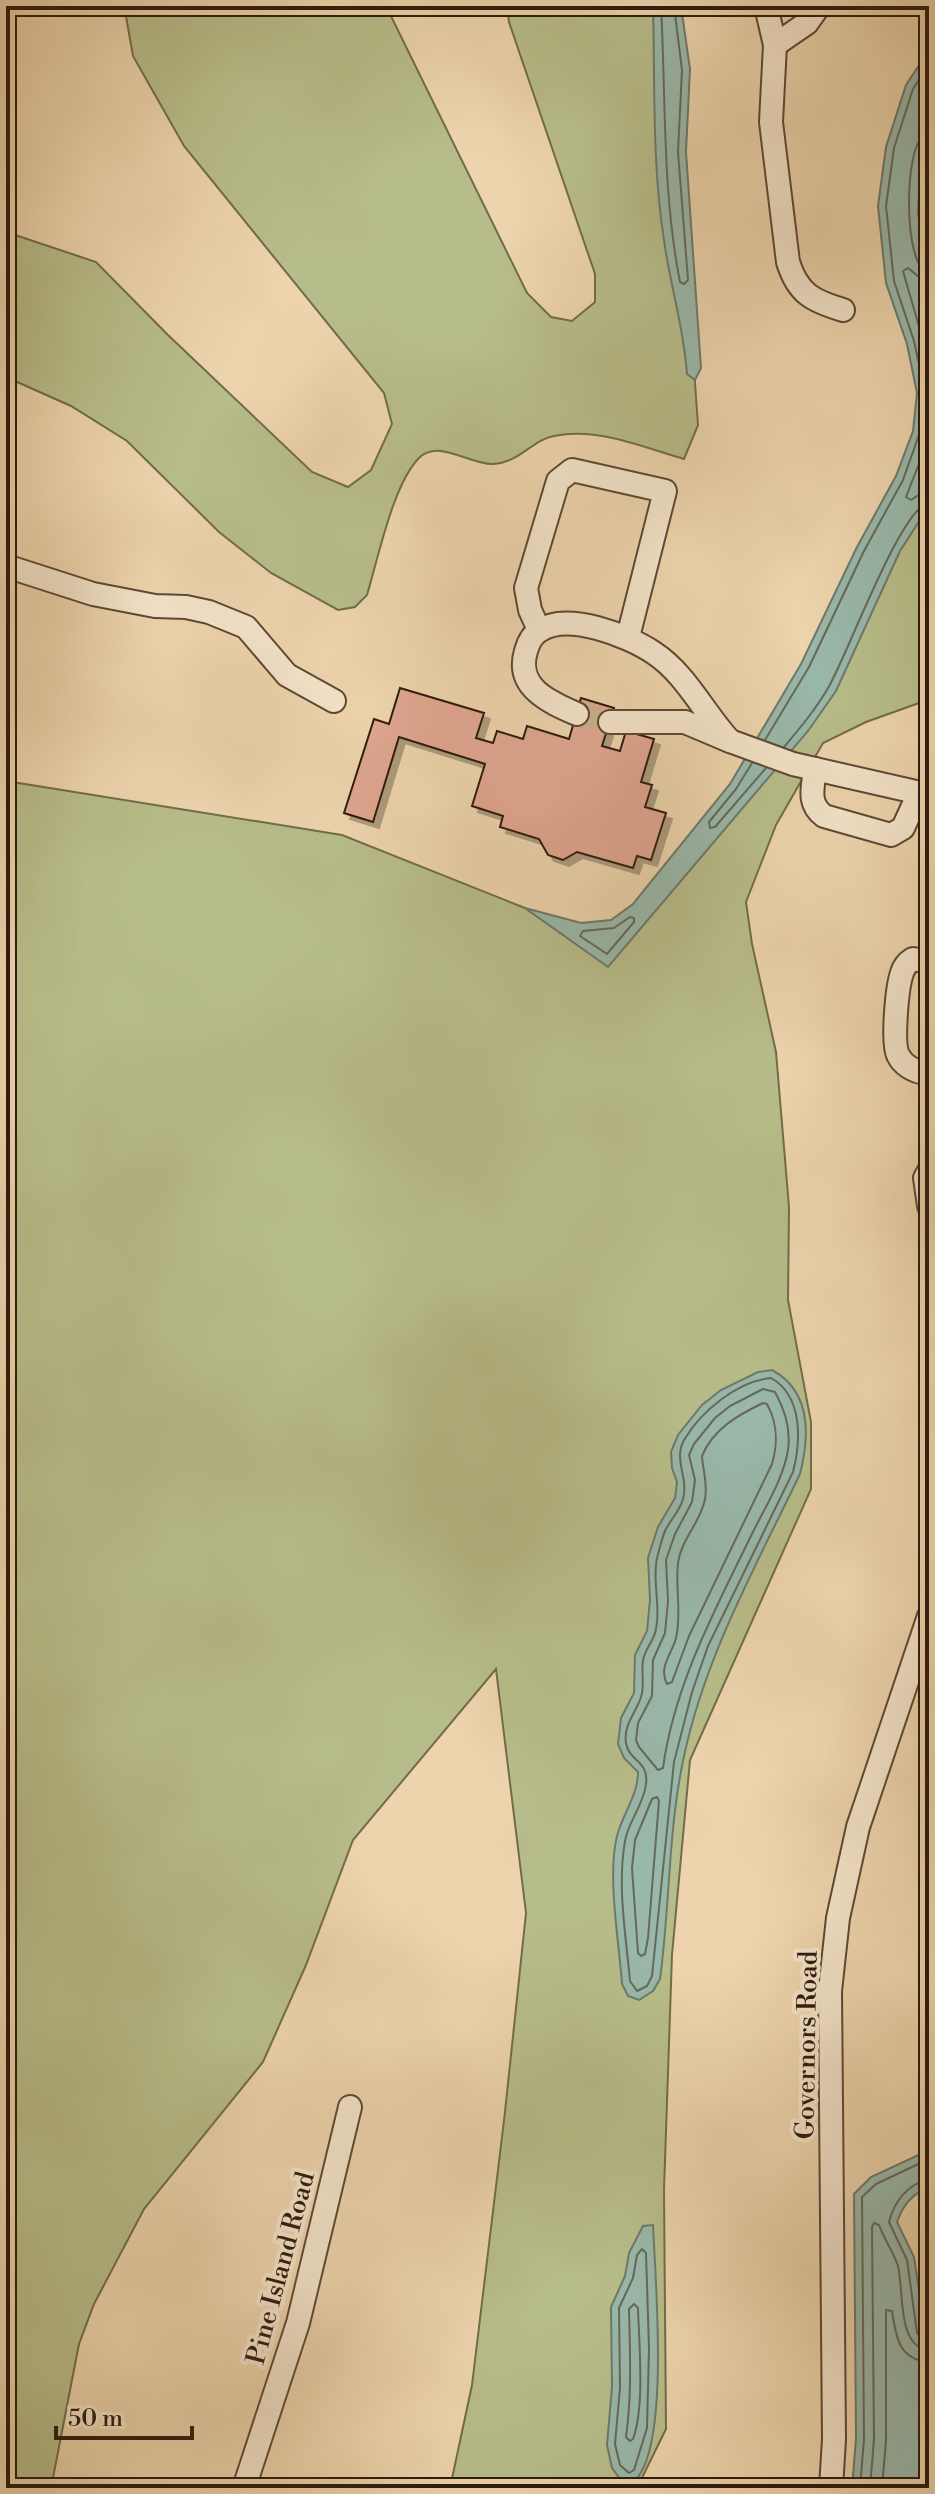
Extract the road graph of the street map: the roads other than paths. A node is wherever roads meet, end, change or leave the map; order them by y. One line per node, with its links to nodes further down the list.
1 (766, 6): 3 (street)
2 (819, 6): 3 (street)
3 (775, 45): 4 (street)
4 (843, 310)
5 (6, 566): 8 (street)
6 (539, 630): 7 (street); 7 (street); 9 (street)
7 (628, 637): 11 (street)
8 (334, 701)
9 (577, 714)
10 (610, 722): 11 (street)
11 (737, 744): 12 (street)
12 (804, 766): 13 (street); 13 (street)
13 (924, 794)
14 (929, 962): 15 (street)
15 (929, 1074)
16 (929, 1171): 17 (street)
17 (929, 1206)
18 (929, 1616): 21 (street, Governors Road)
19 (350, 2107): 20 (street, Pine Island Road)
20 (244, 2488)
21 (831, 2488)

